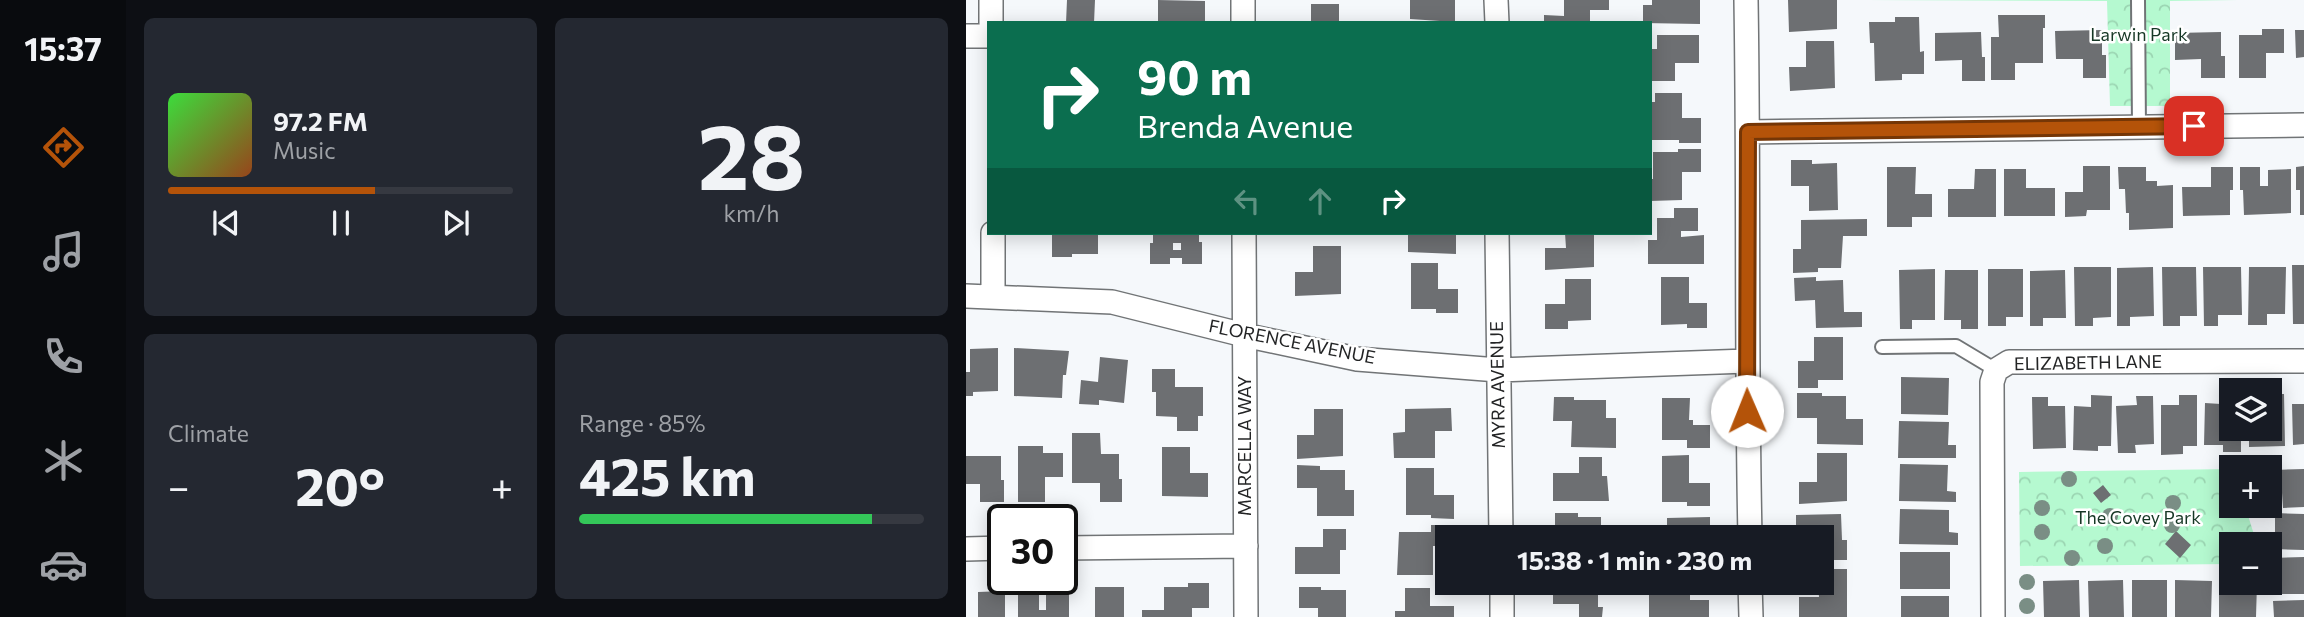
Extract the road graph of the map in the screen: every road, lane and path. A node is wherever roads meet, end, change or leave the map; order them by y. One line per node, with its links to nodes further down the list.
1 (991, 0): 6 (street)
2 (1243, 0): 7 (street)
3 (1496, 0): 8 (street)
4 (1746, 0): 13 (street)
5 (2138, 0): 12 (lane)
6 (991, 21)
7 (1243, 21)
8 (1497, 21)
9 (966, 36): 10 (street)
10 (987, 36)
11 (2304, 125): 12 (street)
12 (2139, 127): 13 (street)
13 (1748, 132): 21 (street)
14 (993, 235): 18 (street)
15 (1244, 235): 19 (street, MARCELLA WAY)
16 (1497, 235): 23 (street, MYRA AVENUE)
17 (966, 296): 18 (street, FLORENCE AVENUE)
18 (993, 296): 19 (street, FLORENCE AVENUE)
19 (1244, 335): 23 (street, FLORENCE AVENUE); 27 (street, MARCELLA WAY)
20 (1882, 347): 24 (lane)
21 (1746, 361): 23 (street, FLORENCE AVENUE); 26 (street)
22 (2304, 361): 24 (street, ELIZABETH LANE)
23 (1498, 370): 25 (street, MYRA AVENUE)
24 (1996, 370): 36 (street, ELIZABETH LANE)
25 (1501, 525)
26 (1749, 525)
27 (1246, 546): 29 (street); 33 (street, MARCELLA WAY)
28 (987, 548): 30 (street)
29 (1078, 548)
30 (966, 549)
31 (1502, 595): 34 (street)
32 (1750, 595): 35 (street)
33 (1246, 617)
34 (1502, 617)
35 (1751, 617)
36 (1993, 617)

